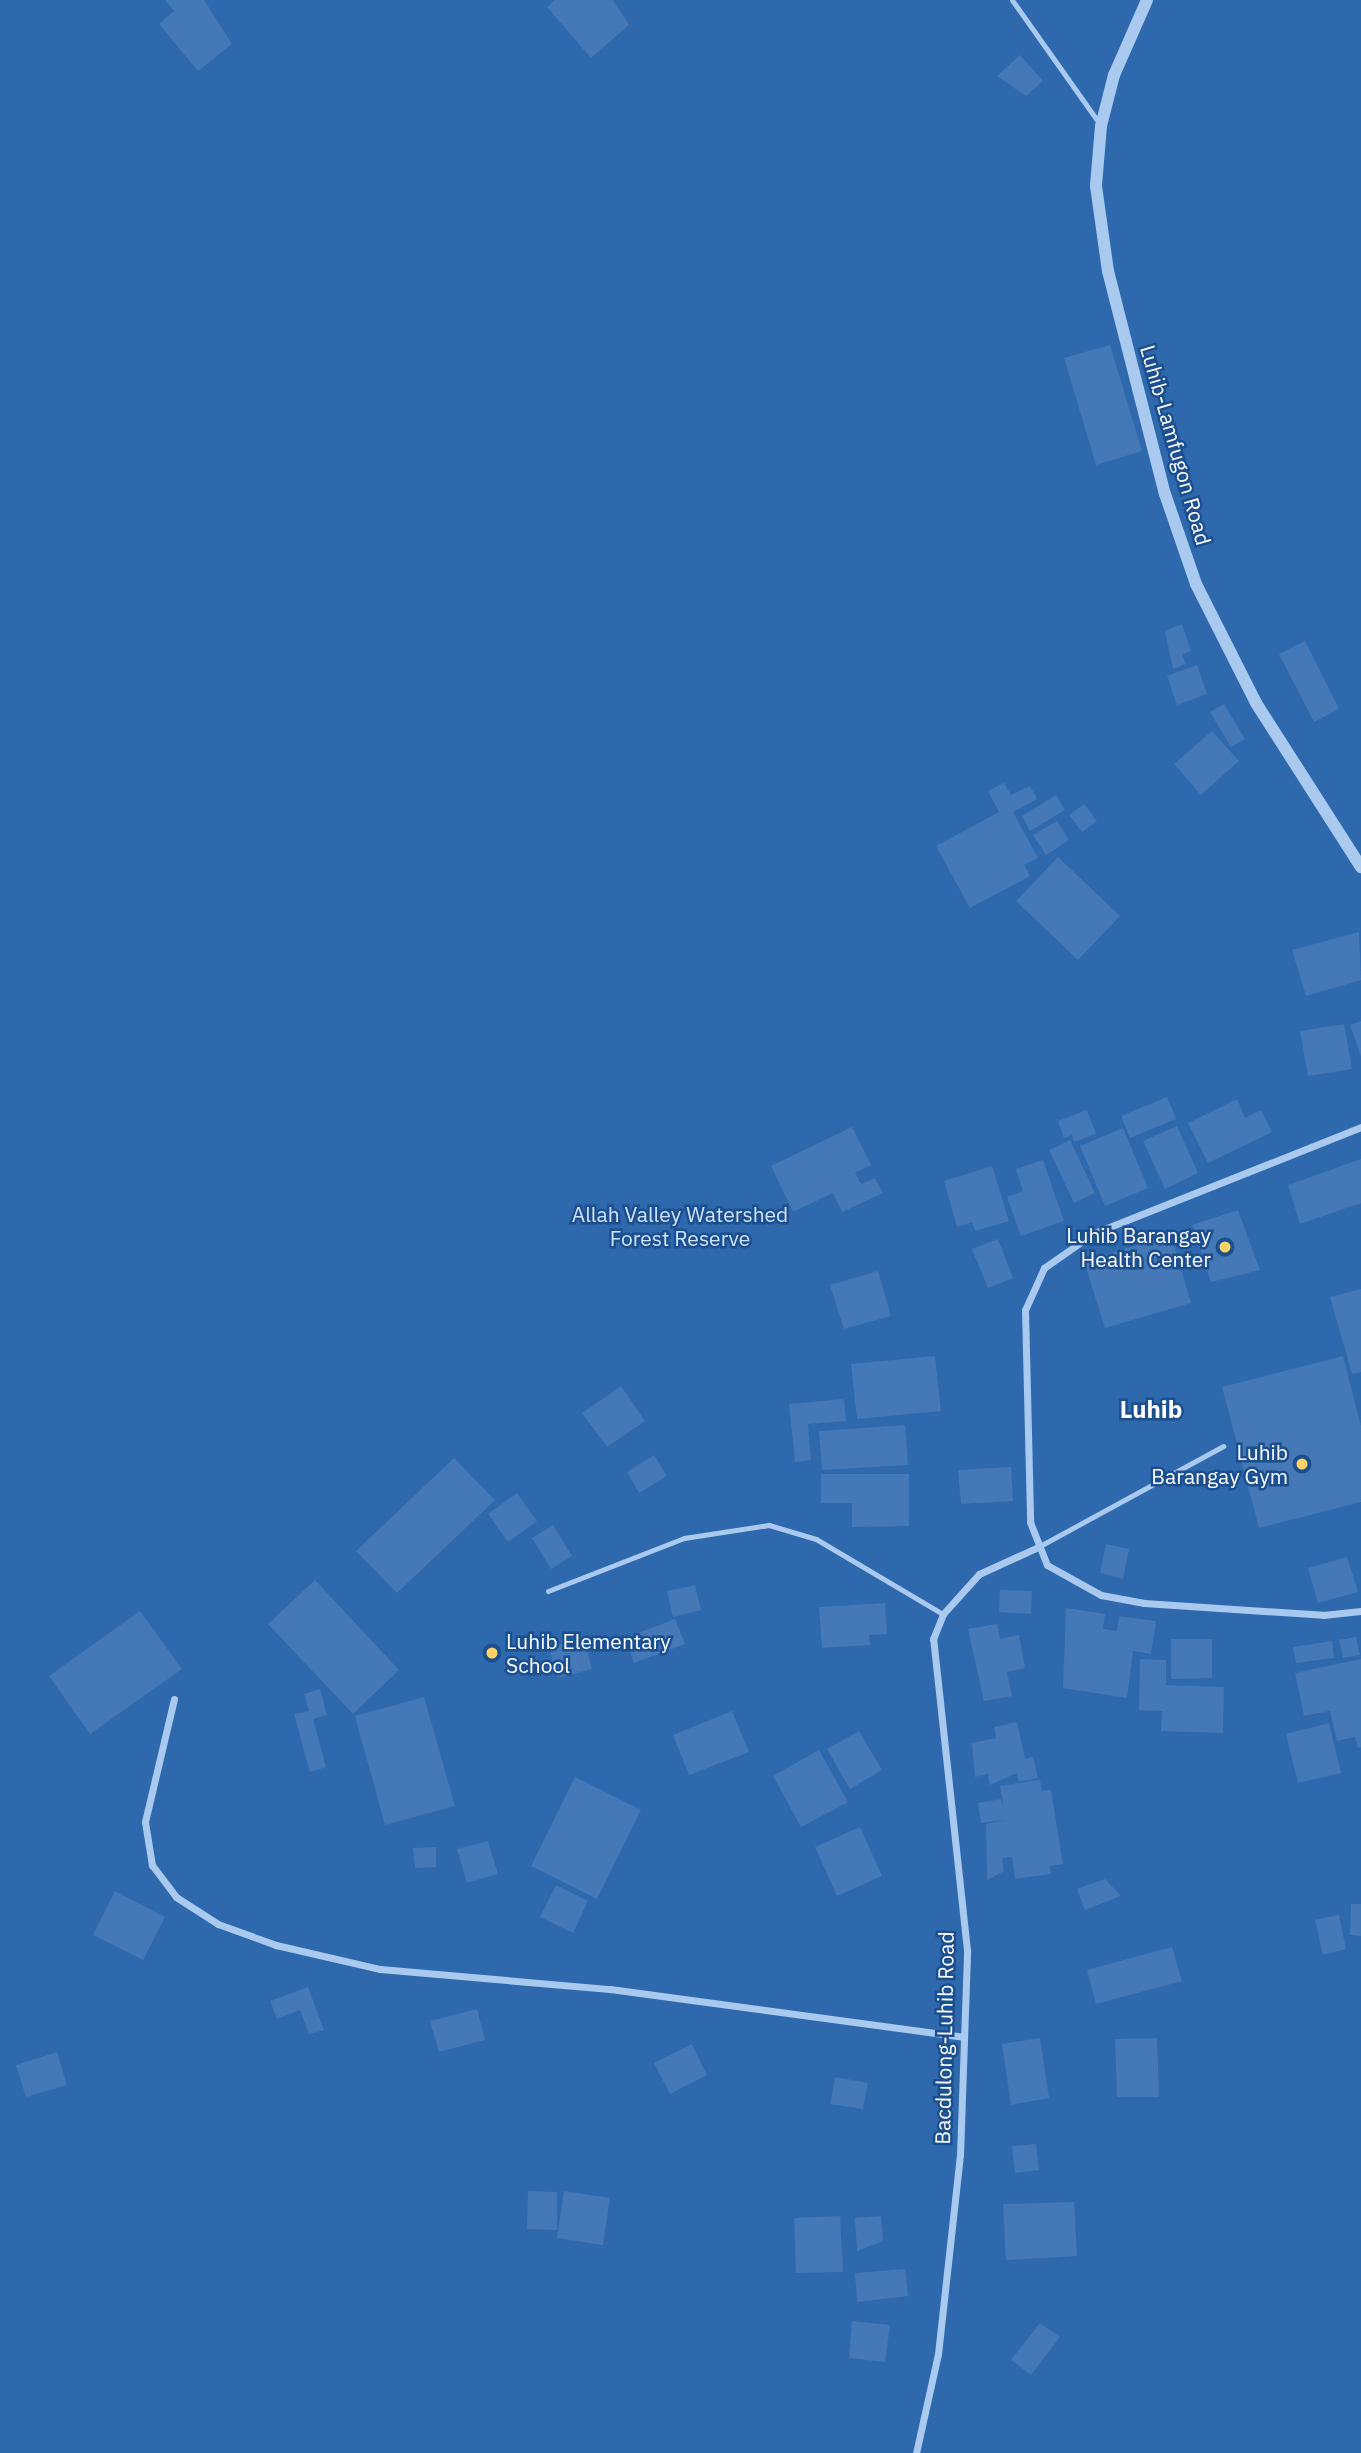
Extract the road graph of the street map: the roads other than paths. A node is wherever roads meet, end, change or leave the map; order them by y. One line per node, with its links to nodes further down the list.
1 (1012, 0): 3 (lane)
2 (1147, 0): 3 (street, Luhib-Lamfugon Road)
3 (1101, 126): 4 (street, Luhib-Lamfugon Road)
4 (1361, 867)
5 (1361, 1127): 7 (street)
6 (1223, 1446): 7 (lane)
7 (1036, 1548): 9 (street); 10 (street, Bacdulong-Luhib Road)
8 (548, 1591): 10 (lane)
9 (1361, 1611)
10 (943, 1614): 12 (street, Bacdulong-Luhib Road)
11 (174, 1699): 12 (street)
12 (963, 2037): 13 (street, Bacdulong-Luhib Road)
13 (916, 2453)

